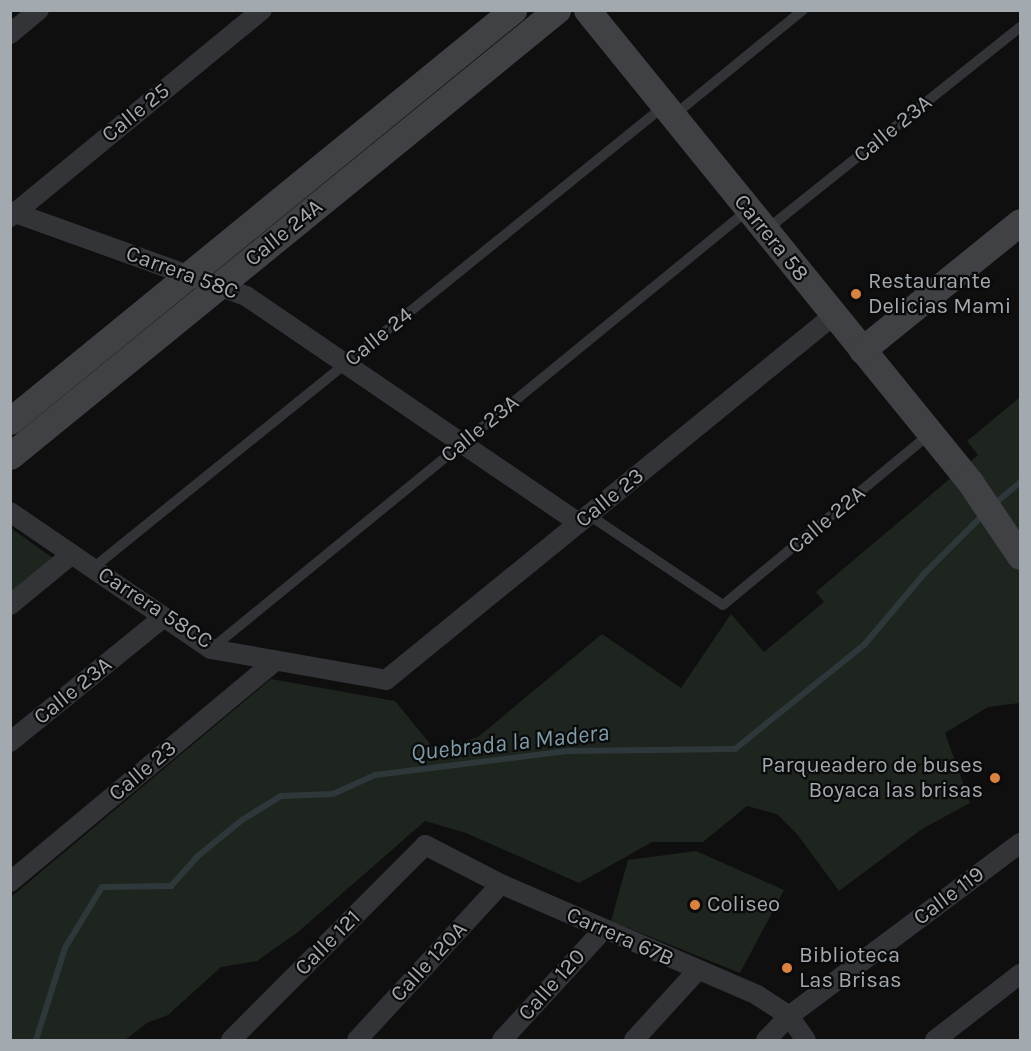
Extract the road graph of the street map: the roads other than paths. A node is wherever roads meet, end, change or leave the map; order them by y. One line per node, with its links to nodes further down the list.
1 (39, 10): 8 (street)
2 (262, 10): 11 (street, Calle 25)
3 (513, 10): 14 (main road, Calle 24A)
4 (557, 10): 15 (main road, Calle 24A)
5 (587, 10): 9 (main road, Carrera 58)
6 (803, 10): 9 (lane, Calle 24)
7 (1020, 27): 13 (lane, Calle 23A)
8 (10, 34)
9 (668, 111): 10 (main road, Carrera 58); 18 (lane, Calle 24)
10 (749, 210): 13 (main road, Carrera 58); 21 (lane, Calle 23A)
11 (12, 213): 14 (street, Carrera 58C)
12 (1020, 222): 17 (main road)
13 (765, 231): 16 (main road, Carrera 58)
14 (191, 274): 15 (street, Carrera 58C); 19 (main road, Calle 24A)
15 (221, 284): 18 (street, Carrera 58C); 22 (main road, Calle 24A)
16 (834, 315): 17 (main road, Carrera 58); 24 (street, Calle 23)
17 (862, 350): 20 (main road, Carrera 58)
18 (346, 363): 21 (street, Carrera 58C); 27 (lane, Calle 24)
19 (10, 421)
20 (930, 434): 26 (main road, Carrera 58); 29 (lane, Calle 22A)
21 (462, 444): 24 (street, Carrera 58C); 31 (lane, Calle 23A)
22 (10, 456)
23 (10, 512): 25 (street, Carrera 58CC)
24 (584, 519): 29 (lane, Carrera 58C); 33 (street, Calle 23)
25 (72, 554): 27 (street, Carrera 58CC); 28 (street)
26 (1020, 556)
27 (93, 568): 30 (street, Carrera 58CC)
28 (10, 605)
29 (723, 606)
30 (164, 617): 31 (street, Carrera 58CC); 34 (street, Calle 23A)
31 (211, 649): 32 (street, Carrera 58CC)
32 (276, 660): 33 (street, Carrera 58CC); 37 (street, Calle 23)
33 (386, 680)
34 (10, 742)
35 (1020, 843): 42 (street, Calle 119)
36 (425, 845): 38 (street, Carrera 67B); 43 (street, Calle 121)
37 (10, 882)
38 (501, 884): 39 (street, Carrera 67B); 44 (street, Calle 120A)
39 (603, 930): 40 (street, Carrera 67B); 45 (street, Calle 120)
40 (697, 971): 42 (street, Carrera 67B); 46 (street)
41 (1020, 974): 49 (street)
42 (789, 1016): 47 (street, Calle 119); 48 (street, Carrera 67B)
43 (231, 1041)
44 (357, 1041)
45 (502, 1041)
46 (634, 1041)
47 (766, 1041)
48 (806, 1041)
49 (935, 1041)

